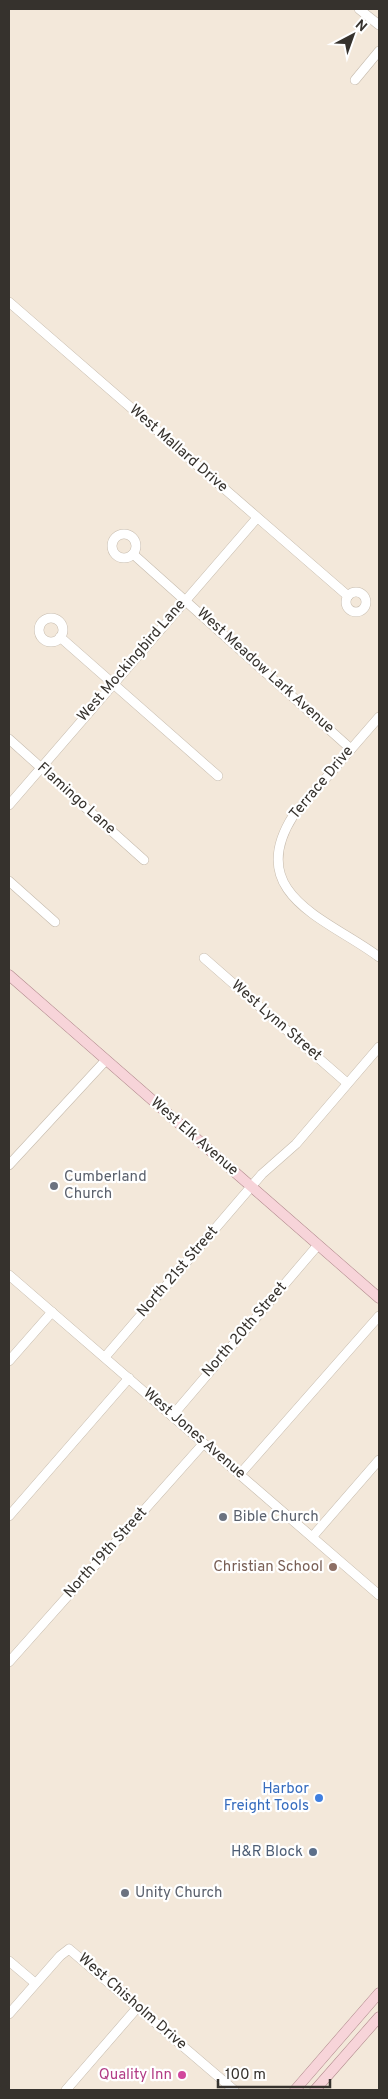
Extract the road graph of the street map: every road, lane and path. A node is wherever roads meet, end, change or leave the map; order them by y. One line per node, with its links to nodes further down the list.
1 (359, 9): 2 (street)
2 (379, 26)
3 (379, 51): 4 (street)
4 (355, 80)
5 (9, 302): 6 (street, West Mallard Drive)
6 (257, 518): 8 (street, West Mallard Drive); 9 (street, West Mockingbird Lane)
7 (133, 554): 9 (street, West Meadow Lark Avenue)
8 (348, 596)
9 (186, 599): 11 (street, West Mockingbird Lane); 14 (street, West Meadow Lark Avenue)
10 (60, 637): 11 (street)
11 (113, 684): 15 (street, West Mockingbird Lane); 16 (street)
12 (379, 717): 14 (street, Terrace Drive)
13 (9, 739): 15 (street, Flamingo Lane)
14 (351, 749): 21 (street, Terrace Drive)
15 (41, 768): 17 (street, West Mockingbird Lane); 18 (street, Flamingo Lane)
16 (218, 776)
17 (9, 805)
18 (144, 860)
19 (9, 882): 20 (street)
20 (55, 922)
21 (379, 957)
22 (204, 958): 26 (street, West Lynn Street)
23 (9, 975): 25 (main road, West Elk Avenue)
24 (379, 1047): 26 (street, North 21st Street)
25 (106, 1060): 27 (street); 28 (main road, West Elk Avenue)
26 (347, 1083): 28 (street, North 21st Street)
27 (9, 1165)
28 (251, 1187): 29 (main road, West Elk Avenue); 34 (street, North 21st Street)
29 (318, 1245): 31 (main road, West Elk Avenue); 37 (street, North 20th Street)
30 (9, 1275): 32 (street, West Jones Avenue)
31 (379, 1298)
32 (52, 1312): 34 (street, West Jones Avenue); 35 (street)
33 (379, 1316): 40 (street)
34 (105, 1357): 36 (street, West Jones Avenue)
35 (9, 1361)
36 (130, 1378): 37 (street, West Jones Avenue); 41 (street)
37 (172, 1416): 38 (street, West Jones Avenue)
38 (203, 1444): 40 (street, West Jones Avenue); 44 (street, North 19th Street)
39 (379, 1460): 42 (street)
40 (240, 1474): 42 (street, West Jones Avenue)
41 (9, 1516)
42 (313, 1536): 43 (street, West Jones Avenue)
43 (379, 1595)
44 (9, 1662)
45 (9, 1961): 46 (street)
46 (35, 1983): 48 (street, West Chisholm Drive); 49 (street)
47 (379, 1993): 53 (main road)
48 (137, 2008): 51 (street); 52 (street, West Chisholm Drive)
49 (9, 2014)
50 (379, 2017): 54 (main road)
51 (66, 2090)
52 (234, 2090)
53 (295, 2090)
54 (315, 2090)

